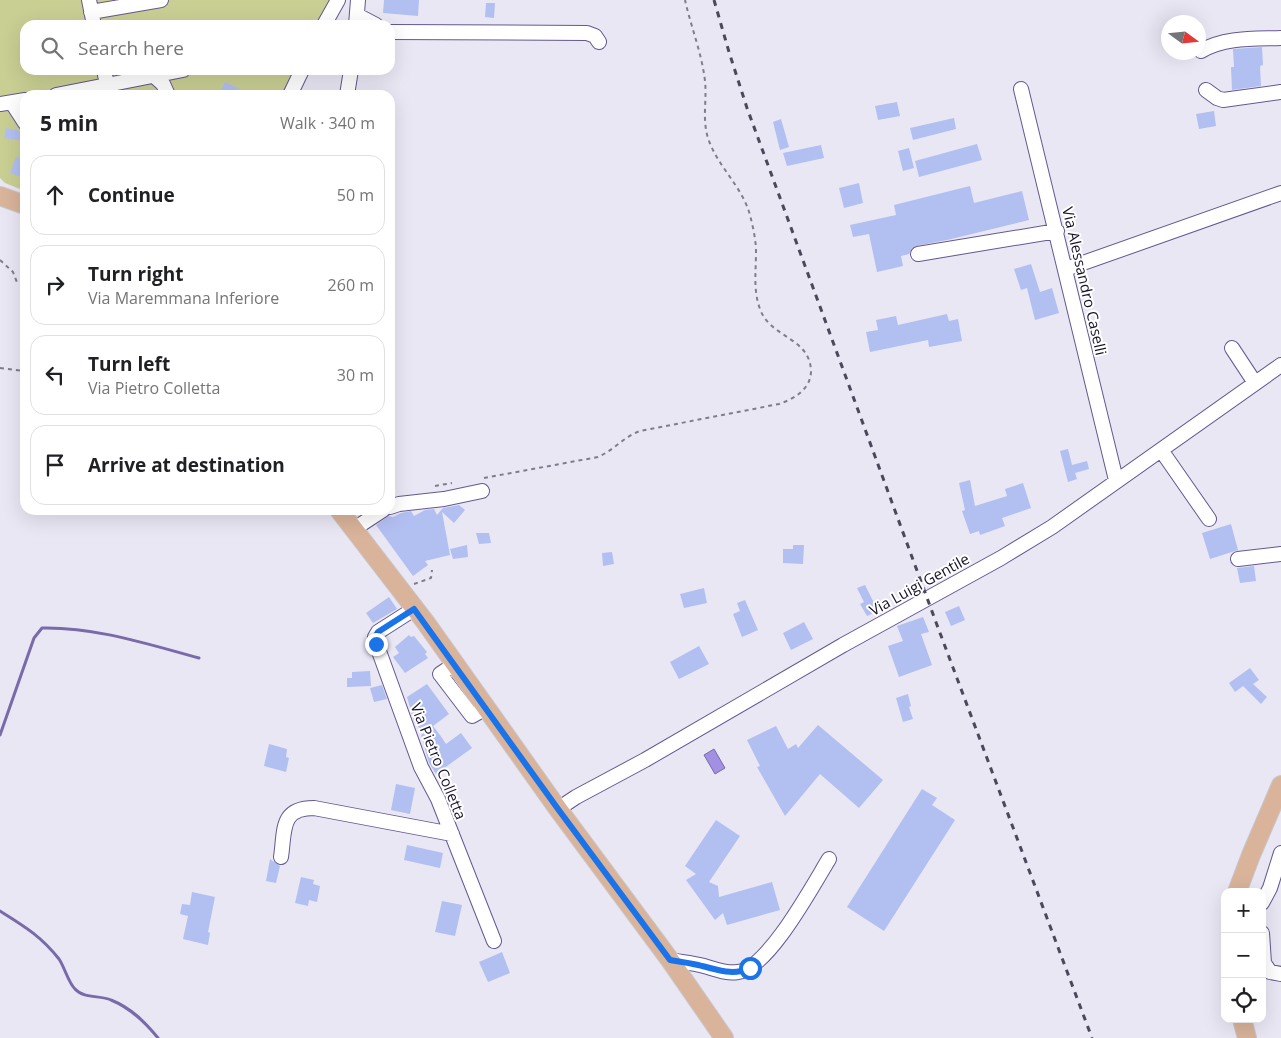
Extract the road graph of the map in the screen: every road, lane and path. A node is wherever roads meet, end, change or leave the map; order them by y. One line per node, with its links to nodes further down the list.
1 (161, 0): 5 (street)
2 (338, 0): 6 (street)
3 (358, 0): 7 (street)
4 (685, 0): 43 (path)
5 (91, 12)
6 (327, 20)
7 (356, 20)
8 (395, 32): 10 (street)
9 (1281, 38): 11 (street)
10 (599, 42)
11 (1206, 48)
12 (105, 75): 17 (street)
13 (159, 75): 16 (street)
14 (300, 75): 21 (street)
15 (350, 75): 22 (street)
16 (154, 76): 17 (street); 20 (street)
17 (108, 85): 19 (street)
18 (1021, 89): 30 (street, Via Alessandro Caselli)
19 (82, 90)
20 (166, 90)
21 (292, 90)
22 (348, 90)
23 (1206, 90): 24 (street)
24 (1281, 92)
25 (12, 102): 26 (street)
26 (20, 115)
27 (1281, 193): 33 (street)
28 (0, 196): 29 (main road)
29 (20, 202)
30 (1057, 231): 31 (street); 33 (street, Via Alessandro Caselli)
31 (918, 254)
32 (0, 260): 34 (path)
33 (1066, 269): 41 (street, Via Alessandro Caselli)
34 (18, 285)
35 (1232, 348): 39 (street)
36 (1281, 365): 39 (street, Via Luigi Gentile)
37 (0, 368): 38 (path)
38 (20, 370)
39 (1254, 383): 40 (street, Via Luigi Gentile)
40 (1161, 450): 41 (street, Via Luigi Gentile); 50 (street)
41 (1116, 480): 58 (street, Via Luigi Gentile)
42 (453, 483): 44 (path)
43 (480, 485): 47 (street)
44 (427, 487)
45 (395, 491): 46 (path)
46 (399, 491)
47 (395, 505)
48 (344, 515): 51 (main road)
49 (375, 515): 51 (street)
50 (1209, 519)
51 (354, 529): 55 (main road)
52 (1281, 554): 53 (street)
53 (1238, 559)
54 (432, 570): 55 (path)
55 (400, 589): 56 (main road)
56 (414, 609): 58 (main road); 59 (street, Via Pietro Colletta)
57 (1281, 785): 63 (main road)
58 (558, 809): 66 (main road)
59 (452, 834): 61 (street); 65 (street, Via Pietro Colletta)
60 (1281, 853): 64 (street)
61 (281, 857)
62 (829, 858): 66 (street)
63 (1239, 888)
64 (1266, 896)
65 (494, 941)
66 (670, 960): 70 (main road)
67 (1266, 966): 68 (street)
68 (1281, 974)
69 (1243, 1023): 71 (main road)
70 (724, 1038)
71 (1247, 1038)

